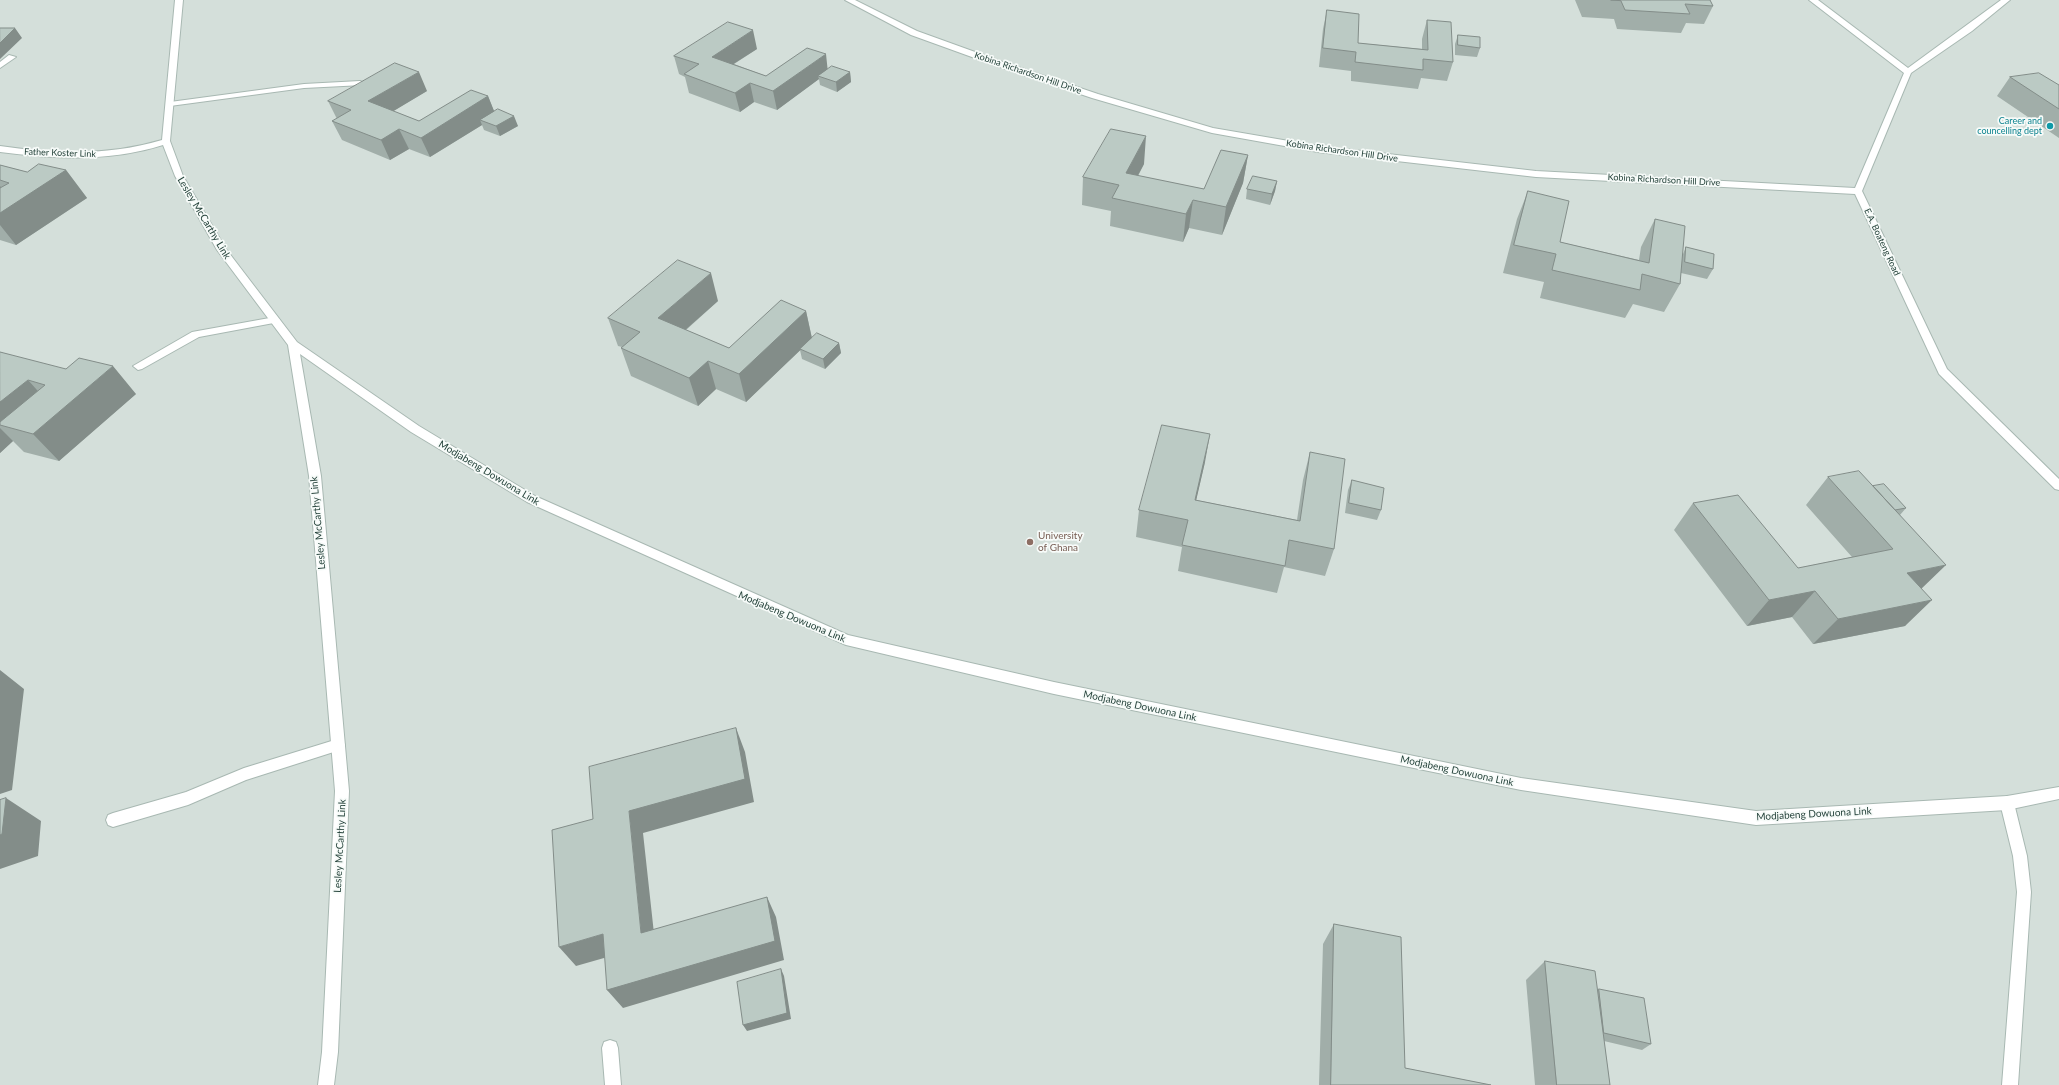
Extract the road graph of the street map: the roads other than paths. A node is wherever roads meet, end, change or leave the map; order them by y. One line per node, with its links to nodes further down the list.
1 (179, 0): 9 (street, Lesley McCarthy Link)
2 (849, 0): 12 (street, Kobina Richardson Hill Drive)
3 (1813, 0): 7 (street)
4 (2006, 0): 7 (street)
5 (12, 57): 6 (street)
6 (0, 66)
7 (1908, 72): 12 (street)
8 (360, 83): 9 (street)
9 (170, 104): 10 (street, Lesley McCarthy Link)
10 (166, 141): 11 (street, Father Koster Link); 13 (street, Lesley McCarthy Link)
11 (0, 149)
12 (1858, 191): 16 (street, E.A. Boateng Road)
13 (274, 320): 14 (street, Lesley McCarthy Link); 15 (street)
14 (294, 344): 17 (street, Lesley McCarthy Link); 19 (street, Modjabeng Dowuona Link)
15 (138, 366)
16 (2059, 486)
17 (338, 745): 20 (street); 22 (street, Lesley McCarthy Link)
18 (2059, 794): 19 (street, Modjabeng Dowuona Link)
19 (2007, 803): 24 (street)
20 (112, 820)
21 (610, 1048): 23 (street)
22 (326, 1085)
23 (613, 1085)
24 (2010, 1085)

